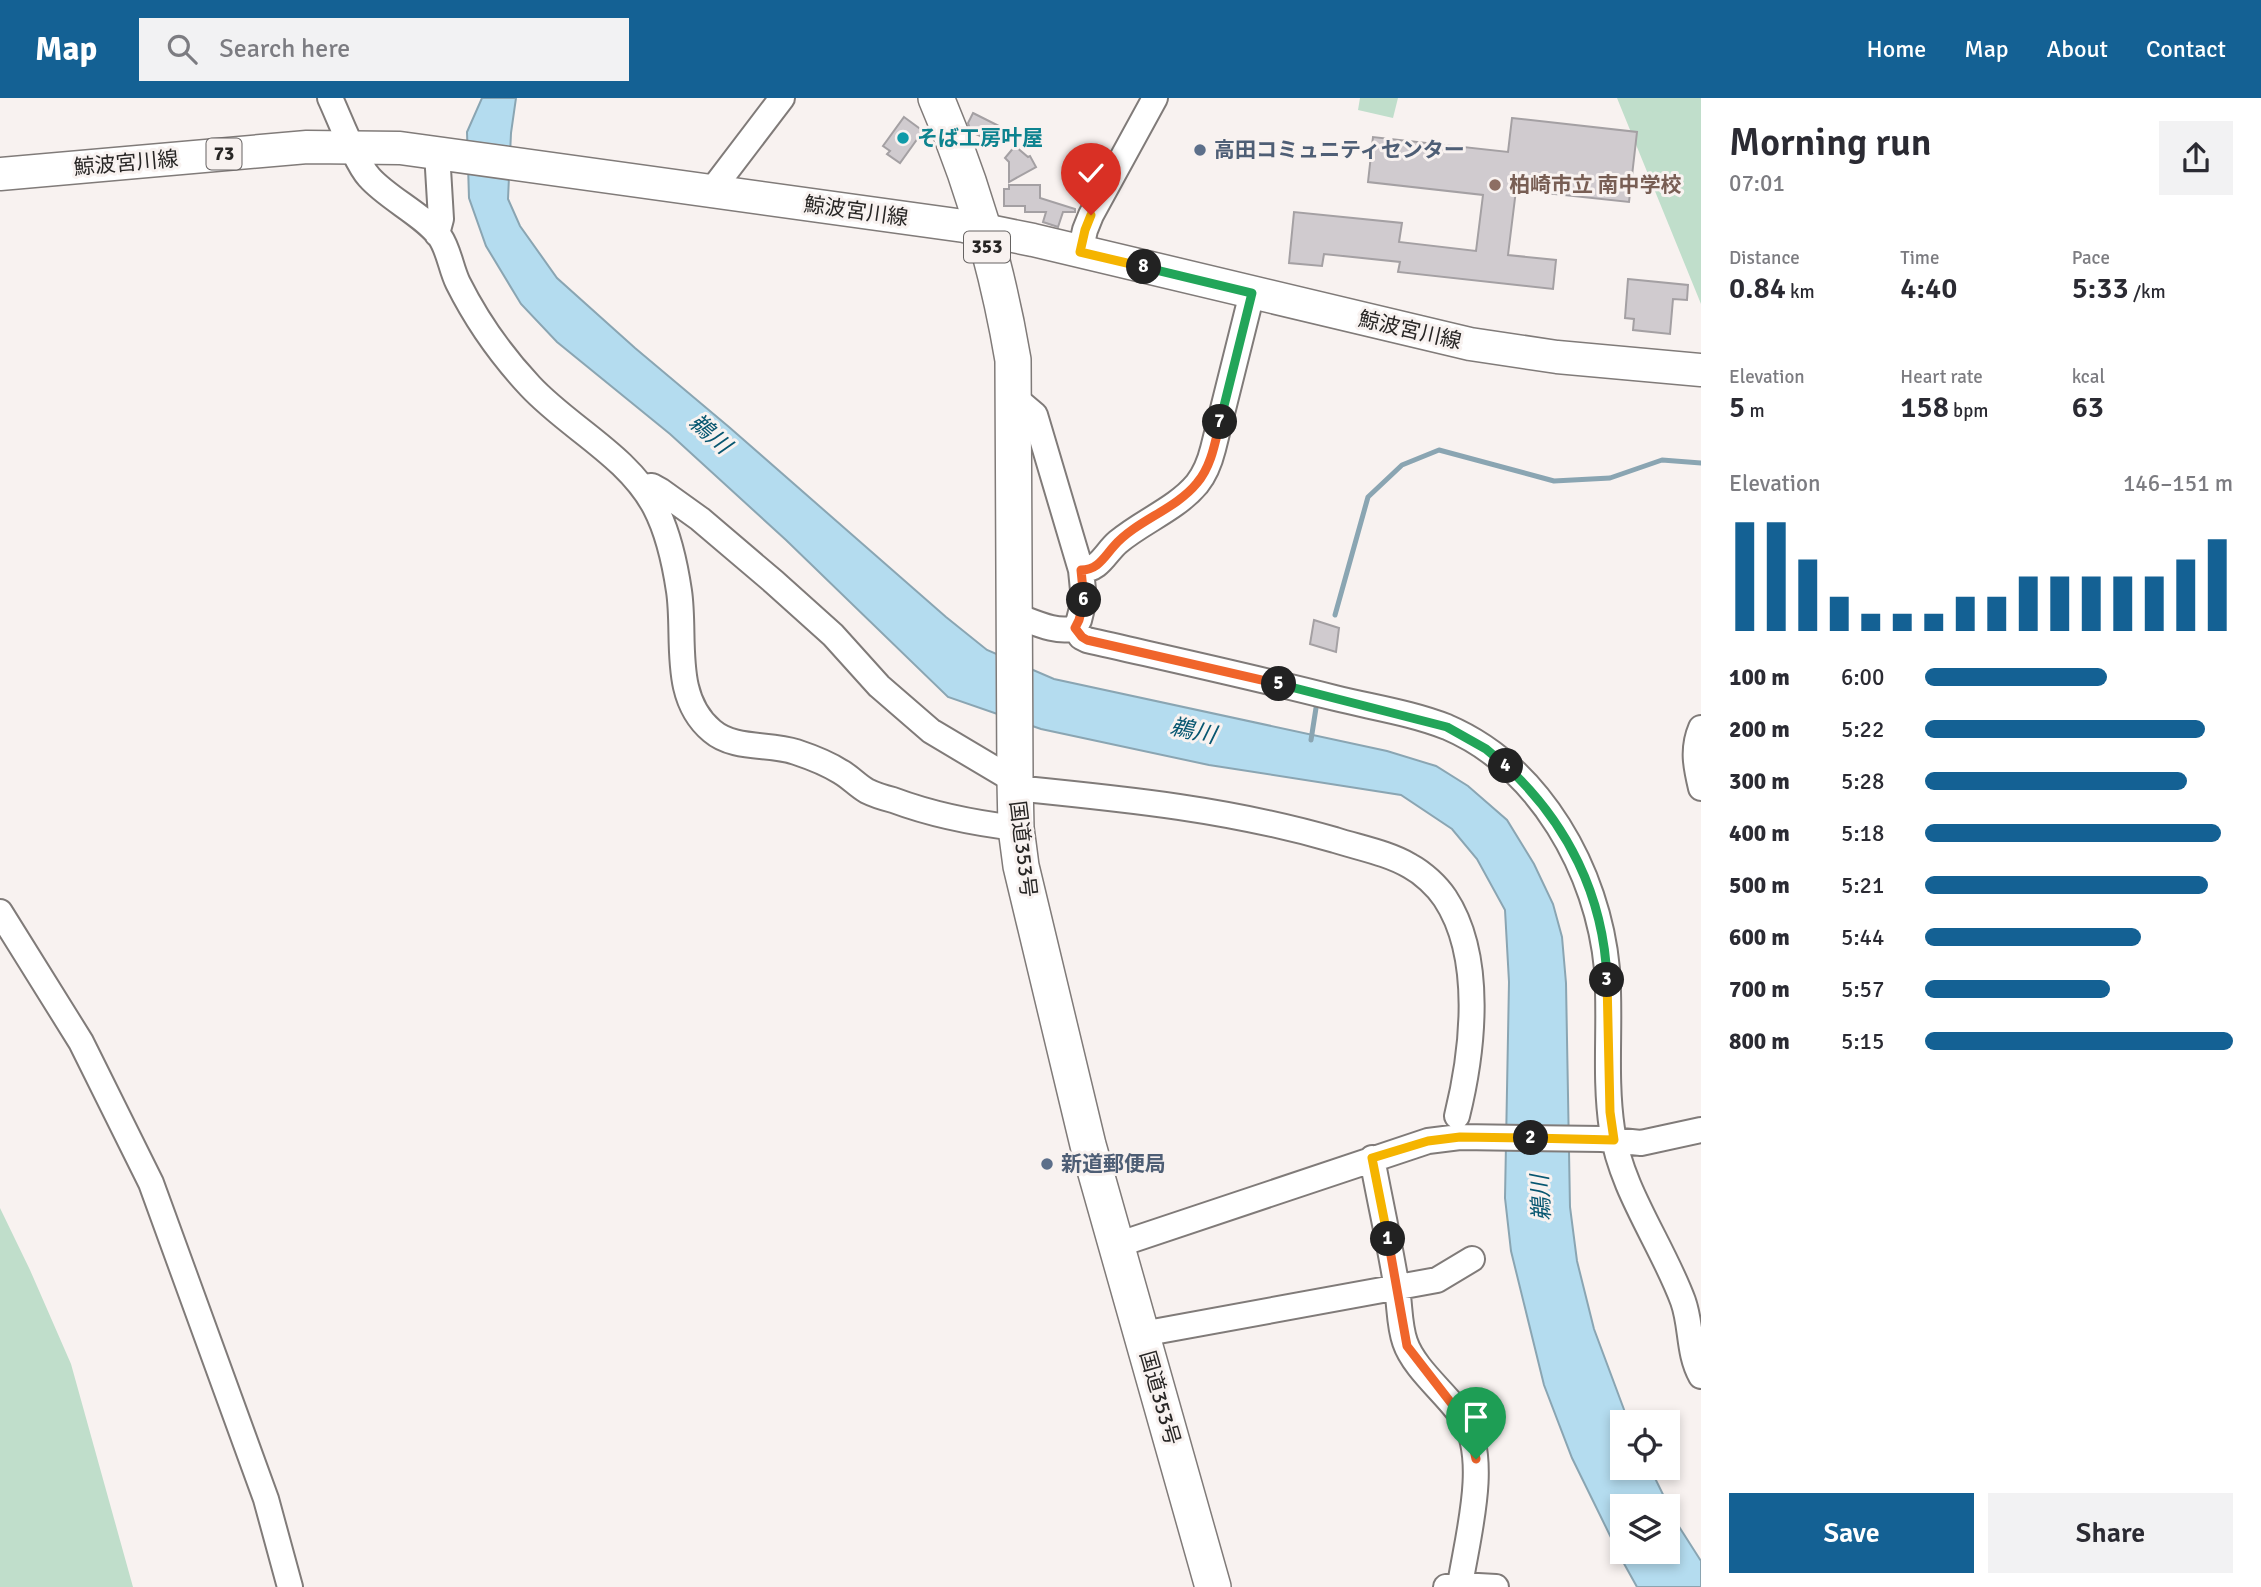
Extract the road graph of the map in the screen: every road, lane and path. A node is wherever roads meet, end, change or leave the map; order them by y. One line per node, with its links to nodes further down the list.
1 (330, 98): 5 (street)
2 (936, 98): 9 (highway, 国道353号 / 353)
3 (1155, 98): 11 (street)
4 (777, 100): 8 (street)
5 (353, 146): 6 (main road, 鯨波宮川線 / 73); 7 (main road, 鯨波宮川線 / 73); 10 (street)
6 (442, 153): 8 (main road, 鯨波宮川線 / 73); 10 (street)
7 (0, 174)
8 (712, 190): 9 (main road, 鯨波宮川線 / 73)
9 (982, 230): 11 (main road, 鯨波宮川線 / 73); 14 (highway, 国道353号 / 353)
10 (437, 234): 15 (street)
11 (1080, 252): 12 (main road, 鯨波宮川線 / 73)
12 (1252, 293): 13 (main road, 鯨波宮川線 / 73); 16 (street)
13 (1701, 370)
14 (1014, 402): 16 (street); 17 (highway, 国道353号 / 353)
15 (643, 487): 20 (street); 22 (street)
16 (1081, 570): 18 (street)
17 (1014, 620): 18 (street); 20 (highway, 国道353号 / 353)
18 (1075, 628): 26 (street)
19 (1701, 728): 21 (street)
20 (1015, 781): 22 (highway, 国道353号 / 353); 24 (street)
21 (1701, 788)
22 (1016, 828): 28 (highway, 国道353号 / 353)
23 (0, 912): 34 (street)
24 (1457, 1116)
25 (1701, 1129): 26 (street)
26 (1608, 1140): 27 (street); 32 (street)
27 (1372, 1158): 28 (street); 30 (street)
28 (1116, 1245): 31 (highway, 国道353号 / 353)
29 (1472, 1259): 30 (street)
30 (1397, 1289): 31 (street); 33 (street)
31 (1142, 1334): 35 (highway, 国道353号 / 353)
32 (1701, 1376)
33 (1453, 1586): 36 (street)
34 (290, 1587)
35 (1213, 1587)
36 (1496, 1587)

